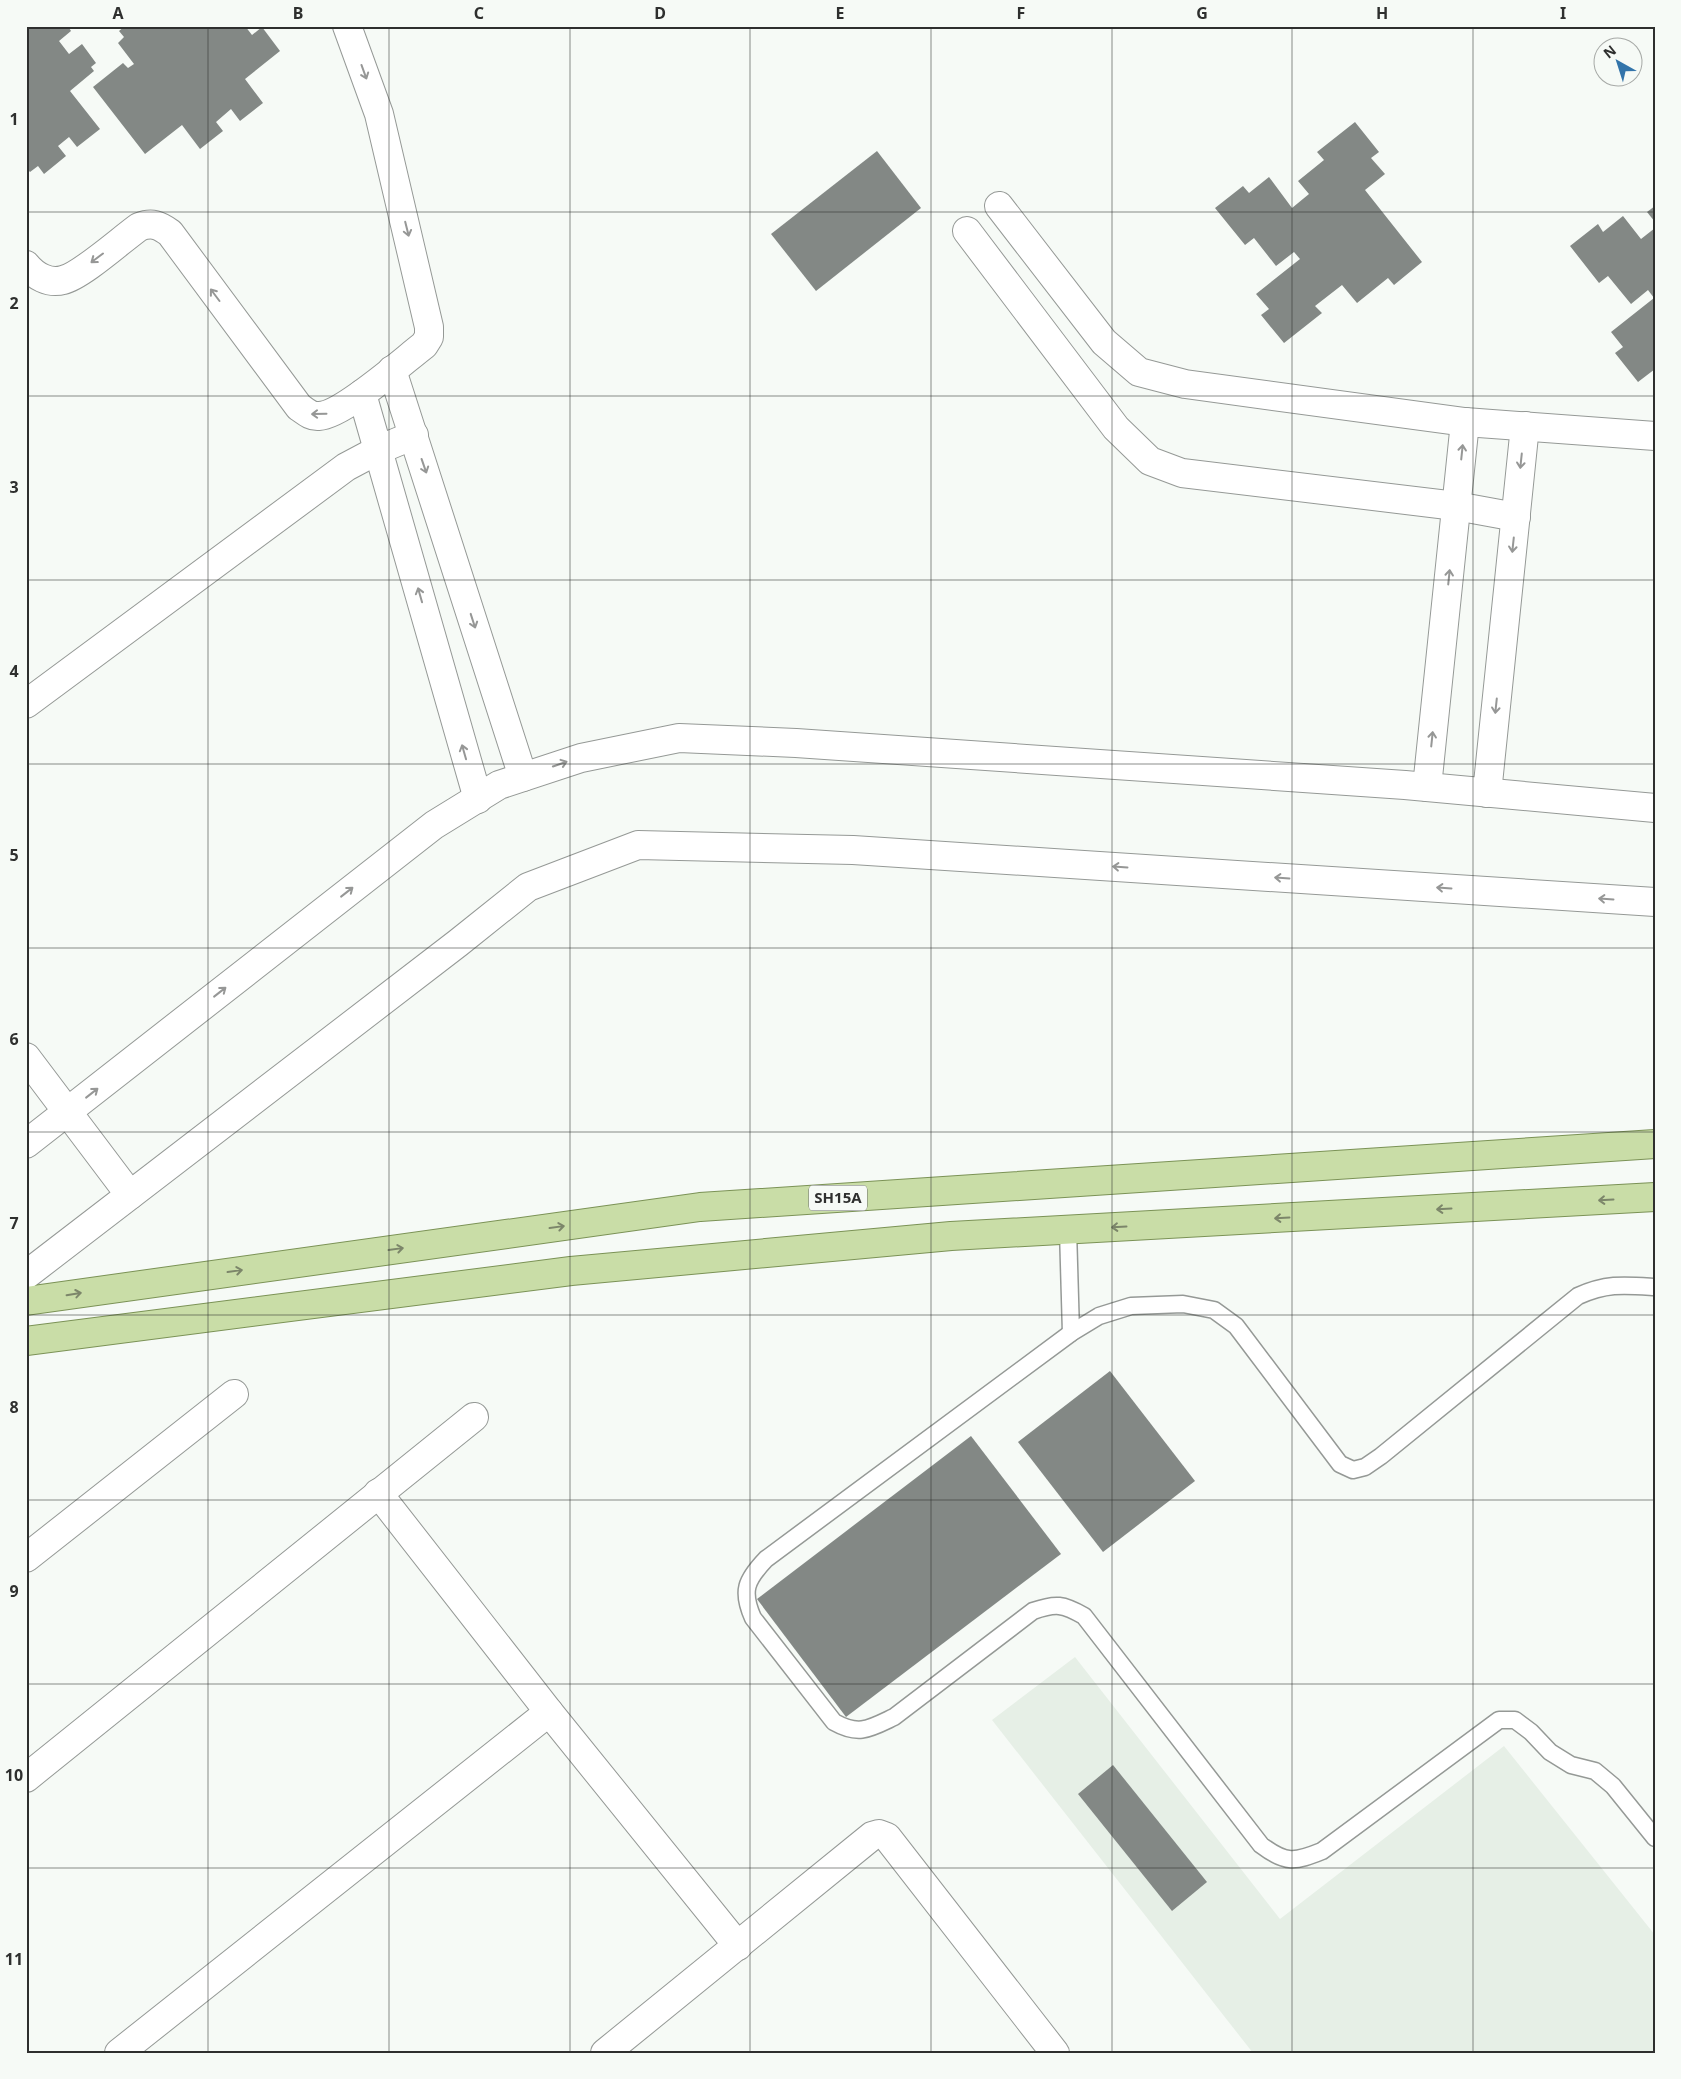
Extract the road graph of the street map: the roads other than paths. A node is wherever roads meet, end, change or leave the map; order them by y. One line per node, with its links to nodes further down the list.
1 (347, 26): 5 (street, one-way to 5)
2 (999, 206): 7 (street)
3 (967, 231): 12 (street)
4 (26, 265): 6 (street, one-way to 4)
5 (392, 370): 6 (street); 9 (street)
6 (362, 394): 11 (street)
7 (1465, 422): 8 (street); 12 (street, one-way to 7)
8 (1525, 426): 10 (street); 13 (street, one-way to 13)
9 (414, 436): 11 (street); 15 (street, one-way to 15)
10 (1655, 436)
11 (378, 450): 14 (street); 18 (street, one-way to 11)
12 (1456, 506): 13 (street); 16 (street, one-way to 12)
13 (1516, 517): 17 (street, one-way to 17)
14 (26, 704)
15 (523, 777): 16 (street, one-way to 16); 18 (street)
16 (1427, 787): 17 (street)
17 (1487, 793): 19 (street)
18 (478, 799): 22 (street, one-way to 18)
19 (1655, 808)
20 (1655, 902): 25 (street, one-way to 25)
21 (26, 1057): 22 (street)
22 (67, 1113): 23 (street); 25 (street)
23 (26, 1144)
24 (1655, 1144): 30 (main road, SH15A, one-way to 24)
25 (130, 1195): 28 (street)
26 (1655, 1197): 27 (main road, one-way to 27)
27 (1068, 1230): 31 (lane); 32 (main road)
28 (26, 1275)
29 (1655, 1287): 31 (lane)
30 (26, 1301)
31 (1070, 1333): 39 (lane)
32 (26, 1341)
33 (234, 1394): 36 (street)
34 (474, 1417): 35 (street)
35 (378, 1493): 37 (street); 38 (street)
36 (26, 1558)
37 (549, 1712): 40 (street); 42 (street)
38 (26, 1778)
39 (1655, 1838)
40 (738, 1946): 41 (street); 43 (street)
41 (1041, 2048)
42 (118, 2053)
43 (605, 2053)

